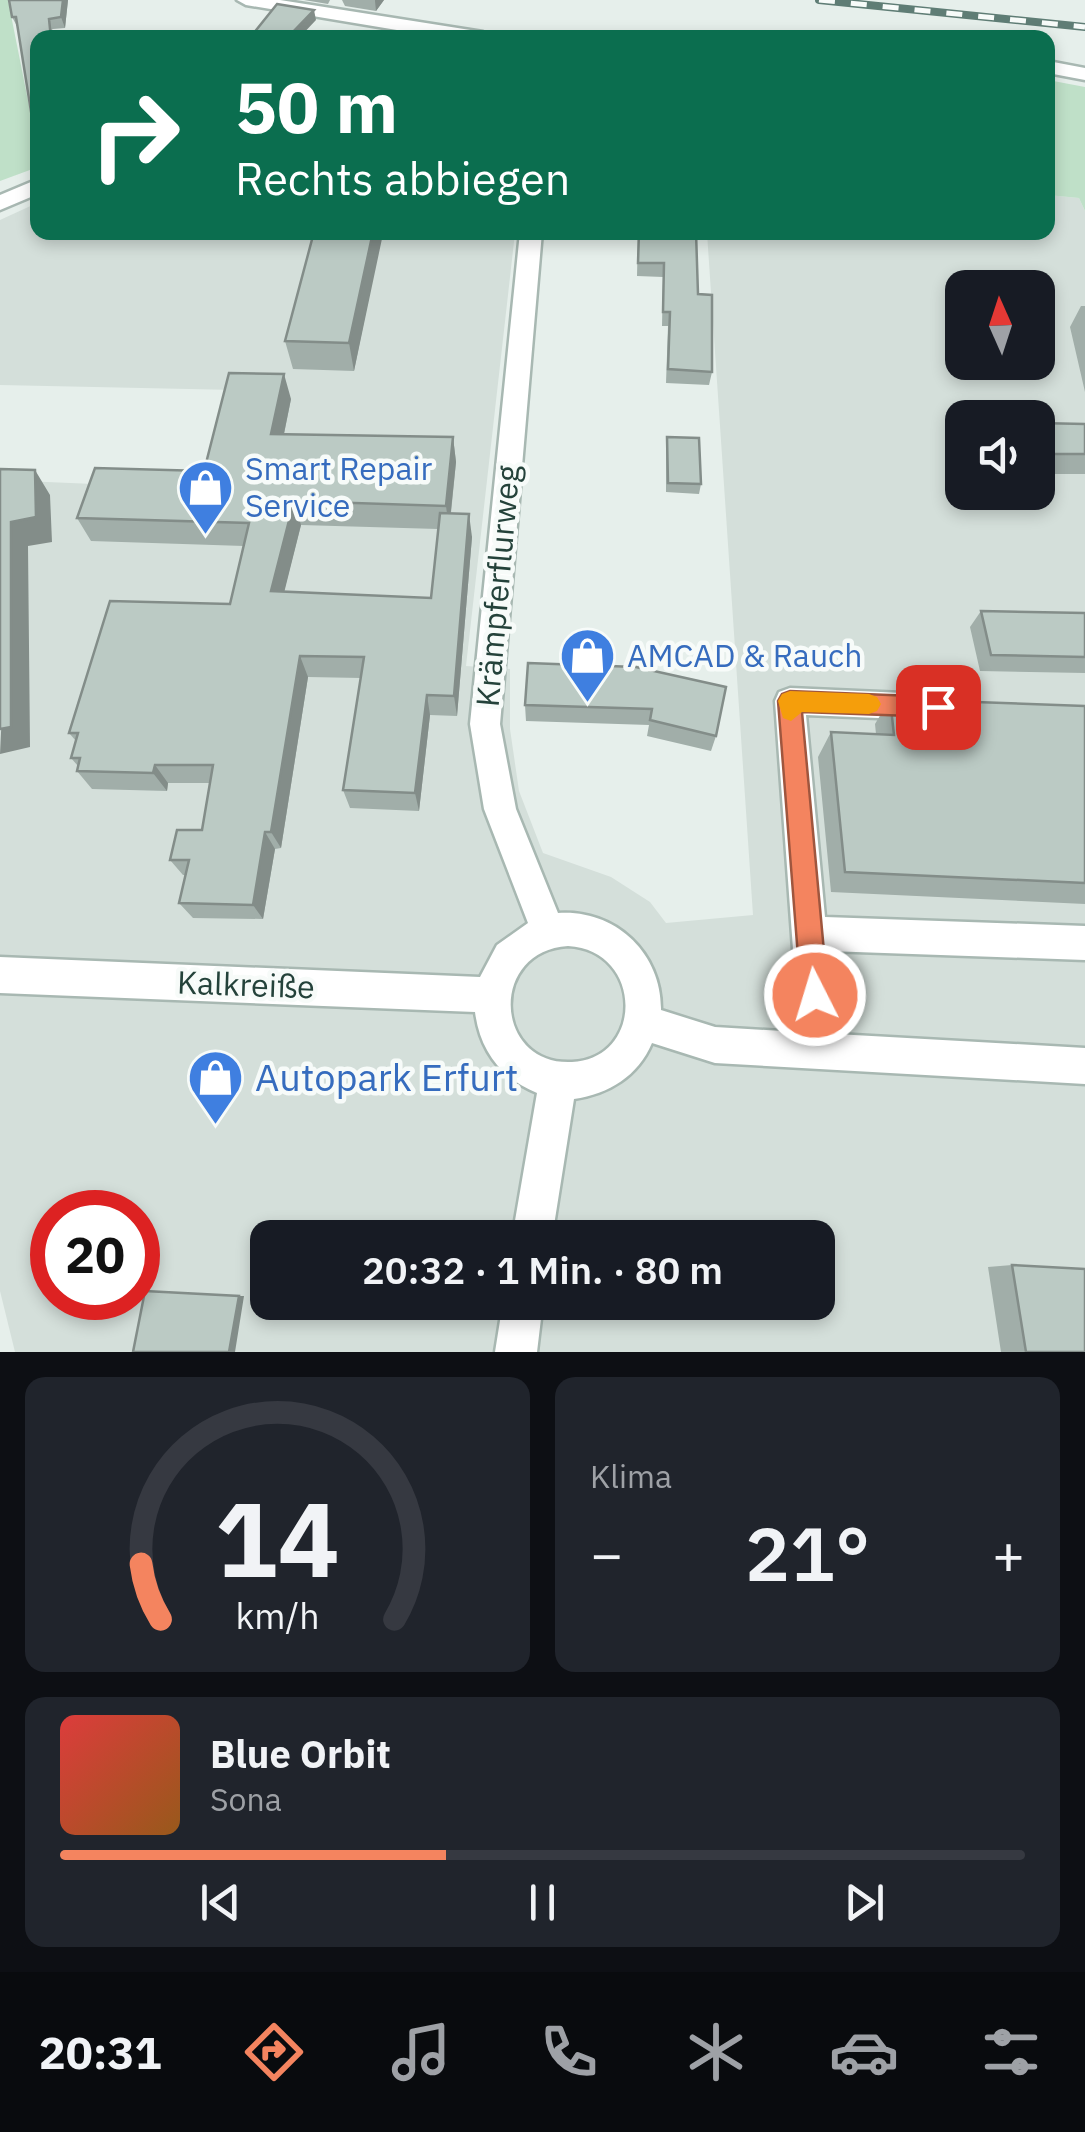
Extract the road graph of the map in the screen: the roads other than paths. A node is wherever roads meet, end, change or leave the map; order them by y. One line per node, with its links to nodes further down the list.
1 (246, 0): 2 (street)
2 (433, 30)
3 (1055, 68): 4 (street)
4 (1085, 74)
5 (30, 188): 6 (street)
6 (0, 202)
7 (531, 240): 9 (street, Krämpferflurweg)
8 (967, 708): 10 (street)
9 (548, 930): 13 (street); 14 (street)
10 (810, 933): 11 (street); 15 (street)
11 (1085, 942)
12 (0, 975): 13 (street, Kalkreiße)
13 (492, 995): 17 (street)
14 (642, 1022): 15 (street); 17 (street)
15 (820, 1051): 16 (street)
16 (1085, 1066)
17 (558, 1081): 18 (street)
18 (535, 1220)
19 (520, 1320): 20 (street)
20 (516, 1352)

